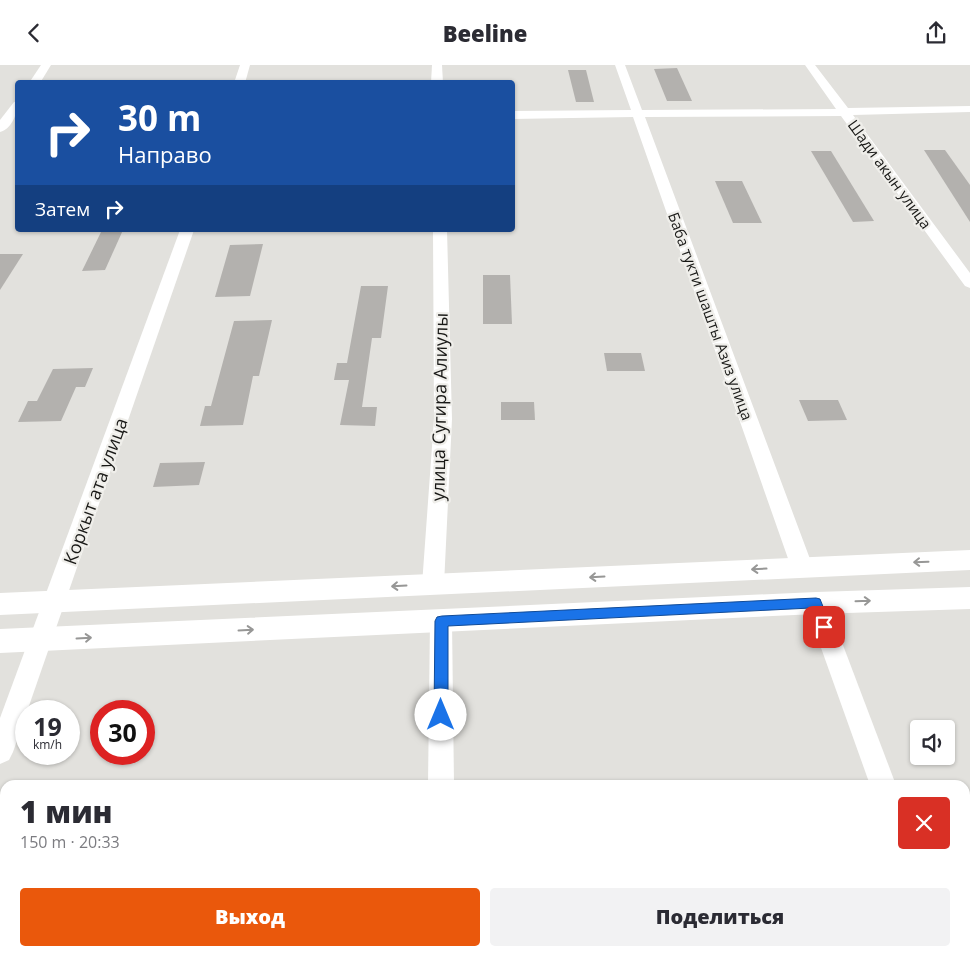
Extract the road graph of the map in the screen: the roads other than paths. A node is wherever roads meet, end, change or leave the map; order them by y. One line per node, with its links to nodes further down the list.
1 (46, 65): 6 (street)
2 (245, 65): 7 (street)
3 (437, 65): 8 (street)
4 (620, 65): 12 (street, Баба тукти шашты Азиз улица)
5 (810, 65): 11 (street, Шади акын улица)
6 (36, 80)
7 (240, 80)
8 (437, 80)
9 (15, 109): 15 (street)
10 (970, 109): 11 (street)
11 (844, 112): 12 (street); 18 (street, Шади акын улица)
12 (637, 113): 13 (street); 20 (street, Баба тукти шашты Азиз улица)
13 (515, 115)
14 (15, 125): 15 (street)
15 (1, 126)
16 (186, 232): 23 (street, Коркыт ата улица)
17 (440, 232): 21 (street, улица Сугира Алиулы)
18 (970, 283)
19 (970, 560): 20 (street, one-way to 20)
20 (802, 567): 21 (street, one-way to 21)
21 (433, 585): 23 (street, one-way to 23)
22 (970, 598): 25 (street, one-way to 22)
23 (55, 602): 24 (street); 27 (street, Коркыт ата улица)
24 (0, 603)
25 (816, 603): 26 (street); 31 (street)
26 (442, 621): 27 (street, one-way to 26); 30 (street)
27 (40, 640): 28 (street); 29 (street, Коркыт ата улица)
28 (0, 641)
29 (0, 752)
30 (441, 780)
31 (881, 780)

